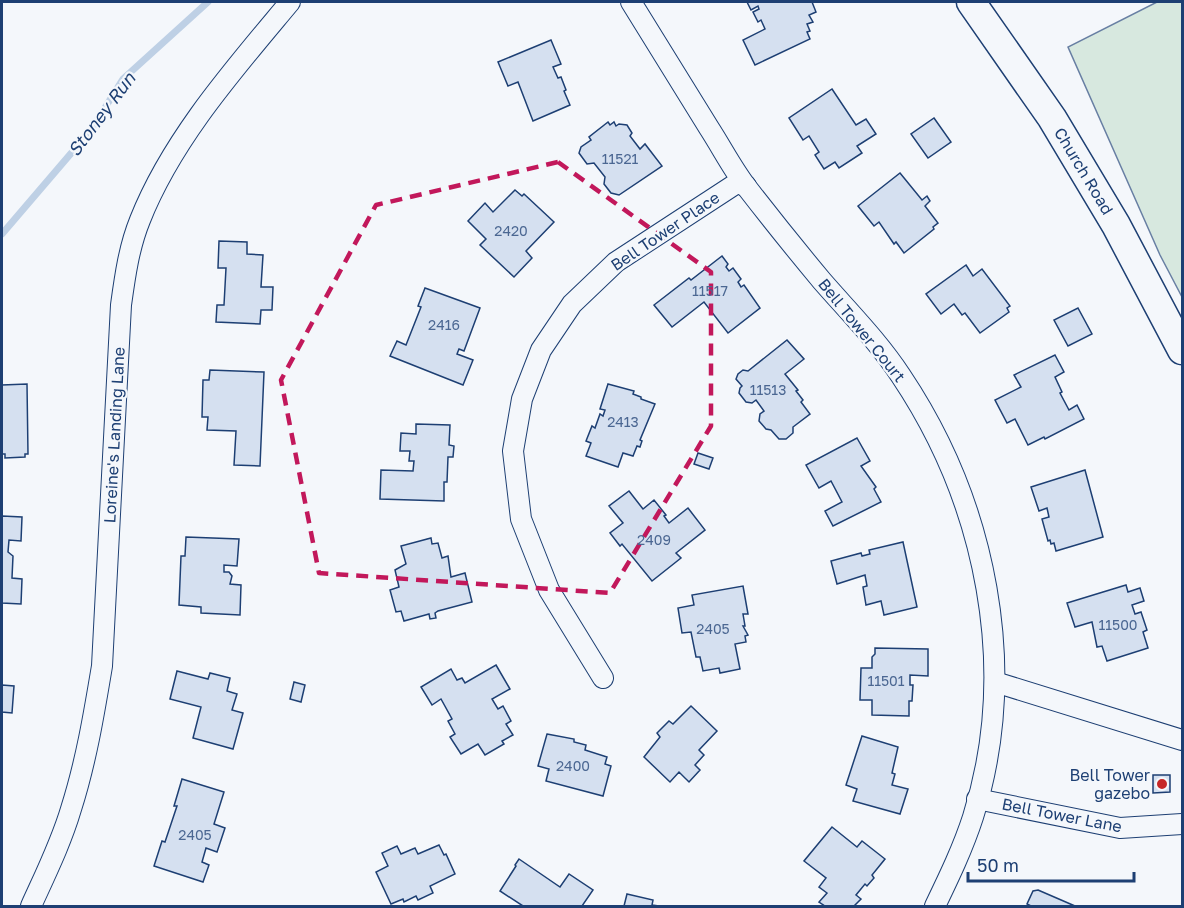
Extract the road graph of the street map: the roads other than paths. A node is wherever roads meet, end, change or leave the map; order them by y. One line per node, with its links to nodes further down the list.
1 (290, 2): 11 (street, Loreine's Landing Lane)
2 (631, 2): 4 (street, Bell Tower Court)
3 (971, 2): 5 (main road, Church Road)
4 (746, 186): 6 (street, Bell Tower Place); 7 (street, Bell Tower Court)
5 (1182, 350)
6 (603, 678)
7 (995, 682): 8 (street); 9 (street, Bell Tower Court)
8 (1182, 740)
9 (977, 799): 10 (street, Bell Tower Lane); 12 (street, Bell Tower Court)
10 (1182, 824)
11 (31, 906)
12 (935, 906)

